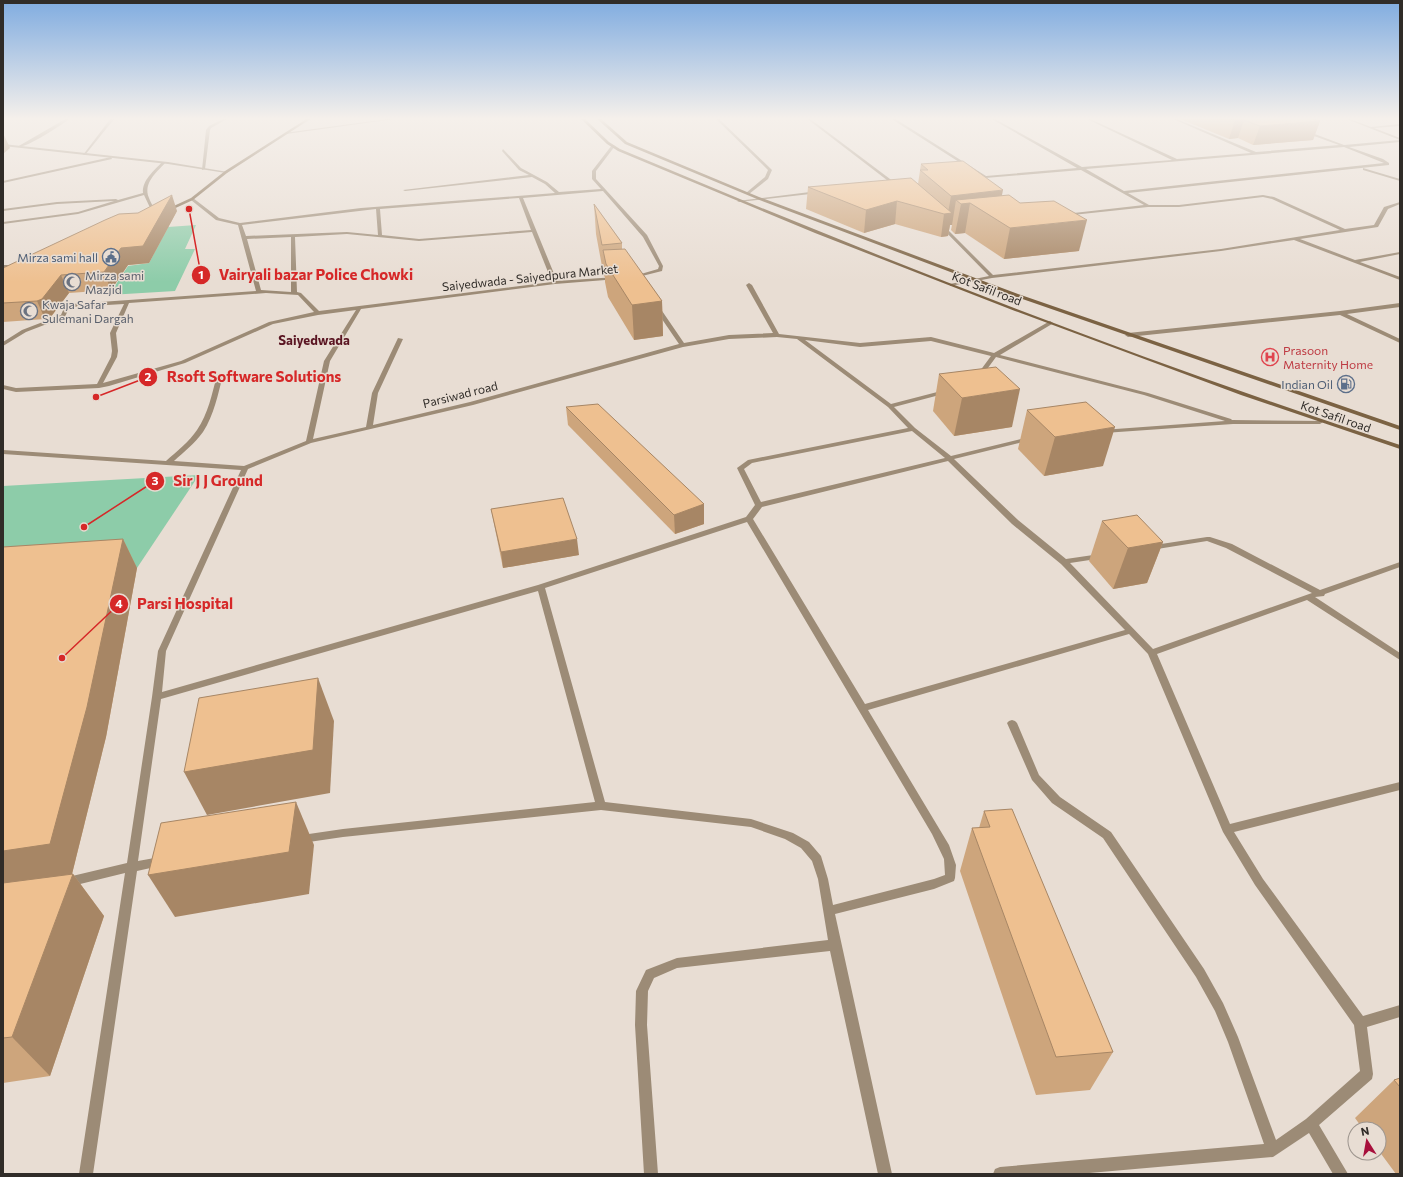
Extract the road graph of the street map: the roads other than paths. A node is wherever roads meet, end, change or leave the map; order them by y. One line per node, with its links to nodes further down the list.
1 (44, 173): 19 (street)
2 (154, 173): 30 (street)
3 (225, 173): 33 (main road)
4 (528, 173): 15 (street)
5 (594, 173): 24 (street)
6 (675, 173): 35 (main road, Kot Safil road)
7 (699, 173): 29 (main road, Kot Safil road)
8 (769, 173): 29 (street)
9 (880, 173): 21 (street)
10 (979, 173): 16 (street)
11 (1028, 173): 16 (street)
12 (1090, 173): 27 (street)
13 (1313, 173): 27 (street)
14 (1378, 173): 18 (street)
15 (534, 176): 23 (street); 28 (street)
16 (985, 177): 17 (street)
17 (971, 178)
18 (1400, 180)
19 (3, 182)
20 (904, 184): 21 (street)
21 (896, 185): 22 (street); 25 (street)
22 (888, 186)
23 (405, 190)
24 (603, 190): 28 (street); 59 (street)
25 (901, 190)
26 (827, 191): 32 (street)
27 (1125, 192): 37 (street)
28 (558, 193): 31 (street)
29 (748, 193): 32 (main road, Kot Safil road)
30 (144, 194): 34 (street); 40 (street)
31 (520, 196): 38 (street); 48 (street)
32 (758, 198): 35 (street); 63 (main road, Kot Safil road)
33 (192, 199): 40 (main road); 45 (street)
34 (127, 200): 39 (street); 44 (street)
35 (739, 201): 67 (main road, Kot Safil road)
36 (1400, 203): 49 (street)
37 (1148, 206): 41 (street); 49 (street)
38 (378, 208): 45 (street); 51 (street)
39 (3, 210)
40 (155, 214): 42 (main road)
41 (1061, 215)
42 (148, 217)
43 (934, 218): 47 (street)
44 (3, 223)
45 (240, 224): 52 (street)
46 (953, 227): 47 (street)
47 (945, 228): 60 (street)
48 (534, 231): 51 (street); 64 (street)
49 (1345, 231): 53 (street)
50 (293, 235): 51 (street); 52 (street); 69 (street)
51 (380, 236)
52 (243, 238): 68 (street)
53 (1294, 238): 55 (street); 60 (street)
54 (1400, 254): 55 (street)
55 (1357, 261): 62 (street)
56 (3, 266): 57 (street)
57 (23, 266)
58 (628, 277): 59 (street, Saiyedwada - Saiyedpura Market)
59 (636, 277): 65 (street, Saiyedwada - Saiyedpura Market)
60 (992, 277): 63 (street)
61 (621, 278): 64 (street, Saiyedwada - Saiyedpura Market)
62 (1400, 279)
63 (976, 280): 67 (street); 78 (main road, Kot Safil road)
64 (555, 283): 73 (street, Saiyedwada - Saiyedpura Market)
65 (642, 283)
66 (750, 285): 77 (street)
67 (952, 285): 76 (main road, Kot Safil road)
68 (264, 292): 69 (street); 70 (street)
69 (294, 293): 75 (street)
70 (127, 302): 82 (street); 87 (street)
71 (654, 302): 83 (street)
72 (1400, 305): 74 (street)
73 (360, 307): 75 (street, Saiyedwada - Saiyedpura Market); 98 (street)
74 (1340, 313): 78 (street); 81 (street)
75 (318, 314): 87 (street, Saiyedwada - Saiyedpura Market)
76 (1050, 323): 84 (street); 92 (main road, Kot Safil road)
77 (777, 335): 79 (street); 83 (street)
78 (1128, 335): 94 (main road, Kot Safil road)
79 (798, 338): 84 (street); 90 (street)
80 (400, 339): 93 (street)
81 (1400, 341)
82 (3, 344)
83 (682, 345): 93 (street, Parsiwad road)
84 (995, 355): 86 (street); 91 (street)
85 (220, 375): 102 (street)
86 (976, 381)
87 (99, 386): 88 (street, Saiyedwada - Saiyedpura Market)
88 (3, 387)
89 (955, 390): 90 (street)
90 (890, 406): 95 (street)
91 (1233, 422): 92 (street); 96 (street)
92 (1320, 422): 99 (main road, Kot Safil road)
93 (369, 428): 98 (street, Parsiwad road)
94 (1400, 428)
95 (913, 429): 101 (street); 104 (street)
96 (1094, 432)
97 (1040, 438): 101 (street)
98 (309, 442): 103 (street, Parsiwad road)
99 (1400, 447)
100 (3, 452): 102 (street)
101 (948, 457): 104 (street); 108 (street)
102 (168, 463): 103 (street)
103 (245, 468): 116 (street)
104 (759, 505): 105 (street)
105 (749, 519): 110 (street); 117 (street)
106 (1139, 550): 111 (street)
107 (1109, 555): 108 (street)
108 (1064, 562): 113 (street)
109 (1400, 564): 111 (street)
110 (541, 587): 116 (street); 120 (street)
111 (1321, 594): 112 (street)
112 (1310, 598): 114 (street); 115 (street)
113 (1131, 631): 114 (street); 117 (street)
114 (1152, 653): 121 (street)
115 (1400, 657)
116 (157, 697): 124 (street)
117 (862, 708): 126 (street)
118 (1012, 723): 131 (street)
119 (1400, 786): 121 (street)
120 (601, 806): 122 (street); 126 (street)
121 (1226, 828): 129 (street)
122 (288, 842)
123 (170, 860): 124 (street)
124 (131, 867): 125 (street); 132 (street)
125 (56, 885)
126 (828, 911): 127 (street)
127 (835, 945): 133 (street); 134 (street)
128 (1400, 1011): 129 (street)
129 (1360, 1023): 130 (street)
130 (1311, 1124): 131 (street); 136 (street)
131 (1273, 1150): 135 (street)
132 (86, 1174)
133 (651, 1174)
134 (885, 1174)
135 (1000, 1174)
136 (1341, 1174)

